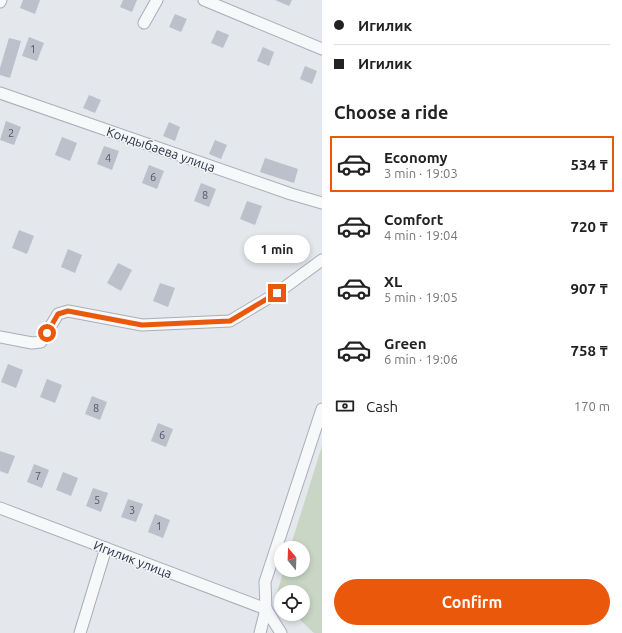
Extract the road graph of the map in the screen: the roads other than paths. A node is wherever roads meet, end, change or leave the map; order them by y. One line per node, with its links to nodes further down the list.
1 (157, 0): 3 (street)
2 (204, 0): 4 (street)
3 (144, 23)
4 (322, 49)
5 (0, 93): 6 (street, Кондыбаева улица)
6 (322, 203)
7 (322, 260): 8 (street)
8 (0, 337)
9 (322, 409): 12 (street)
10 (0, 508): 11 (street, Игилик улица)
11 (106, 548): 12 (street, Игилик улица); 14 (street)
12 (266, 610): 13 (street); 15 (street)
13 (280, 632)
14 (80, 633)
15 (260, 633)

